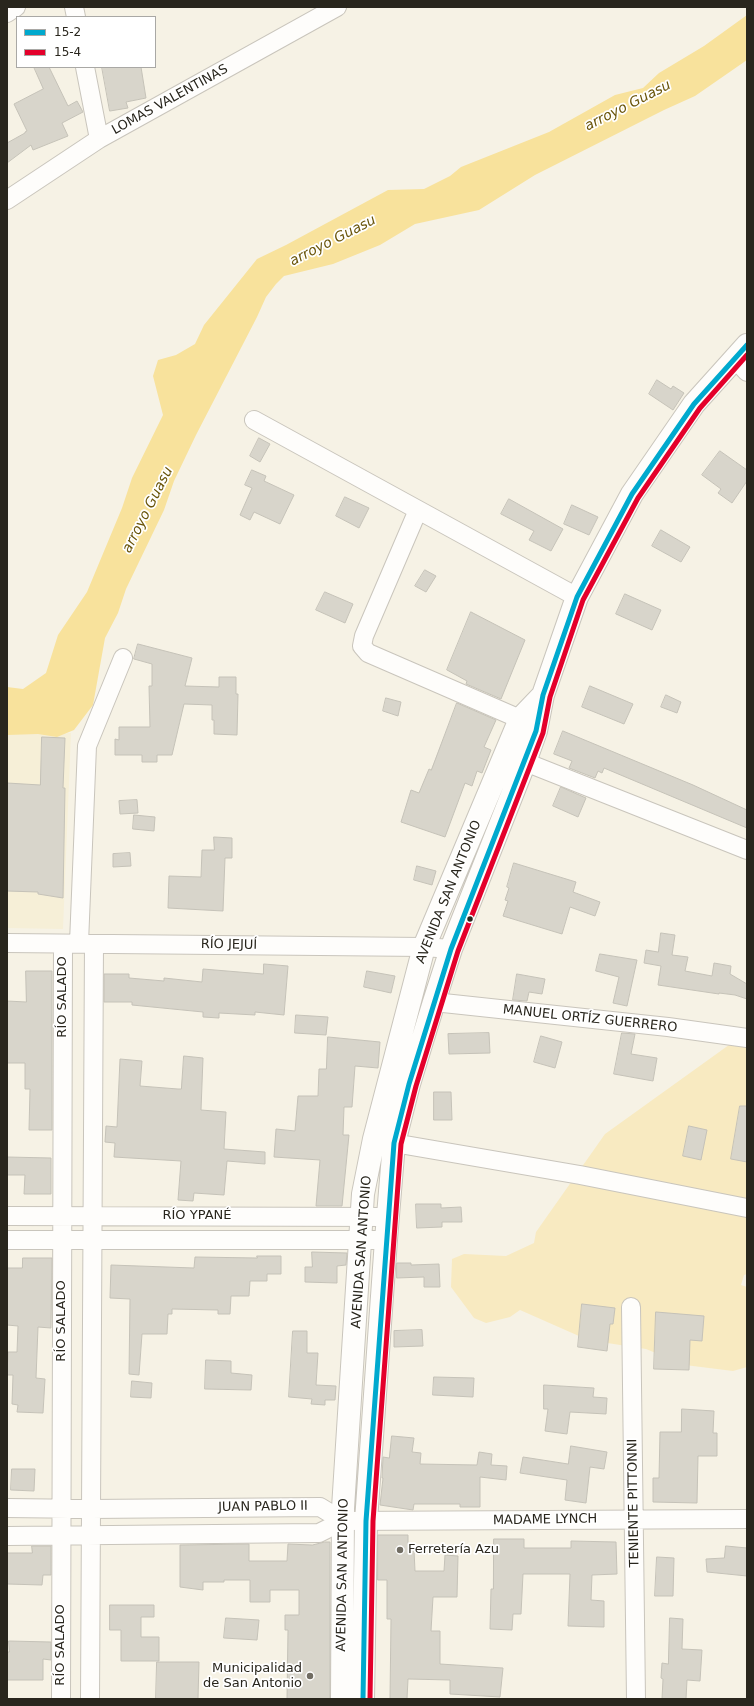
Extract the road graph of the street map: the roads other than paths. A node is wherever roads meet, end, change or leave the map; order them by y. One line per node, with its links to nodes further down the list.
1 (16, 7): 3 (street)
2 (337, 7): 5 (street, LOMAS VALENTINAS)
3 (7, 13)
4 (85, 68): 5 (street)
5 (99, 139): 6 (street, LOMAS VALENTINAS)
6 (7, 200)
7 (743, 359): 10 (main road, AVENIDA SAN ANTONIO)
8 (254, 420): 9 (street)
9 (418, 510): 10 (street); 13 (street)
10 (577, 597): 12 (main road, AVENIDA SAN ANTONIO)
11 (123, 658): 17 (street)
12 (542, 695): 13 (main road, AVENIDA SAN ANTONIO); 14 (main road, AVENIDA SAN ANTONIO)
13 (520, 720): 18 (main road, AVENIDA SAN ANTONIO)
14 (525, 762): 15 (street); 19 (main road, AVENIDA SAN ANTONIO)
15 (747, 850)
16 (7, 943): 17 (street, RÍO JEJUÍ)
17 (79, 944): 18 (street, RÍO JEJUÍ); 25 (street, RÍO SALADO); 26 (street)
18 (424, 947): 19 (street, RÍO JEJUÍ); 22 (main road, AVENIDA SAN ANTONIO)
19 (451, 949): 20 (main road, AVENIDA SAN ANTONIO)
20 (434, 1002): 21 (street, MANUEL ORTÍZ GUERRERO); 22 (main road, AVENIDA SAN ANTONIO)
21 (747, 1038)
22 (384, 1141): 23 (street); 27 (main road, AVENIDA SAN ANTONIO); 28 (main road, AVENIDA SAN ANTONIO)
23 (747, 1208)
24 (7, 1216): 25 (street, RÍO YPANÉ)
25 (62, 1216): 26 (street, RÍO YPANÉ); 31 (street, RÍO SALADO)
26 (93, 1216): 27 (street, RÍO YPANÉ); 32 (street)
27 (362, 1216): 28 (street, RÍO YPANÉ); 29 (main road, AVENIDA SAN ANTONIO)
28 (388, 1217): 33 (main road, AVENIDA SAN ANTONIO)
29 (362, 1239): 32 (street, RÍO YPANÉ); 33 (street, RÍO YPANÉ); 40 (main road, AVENIDA SAN ANTONIO)
30 (7, 1240): 31 (street, RÍO YPANÉ)
31 (62, 1240): 32 (street, RÍO YPANÉ); 36 (street, RÍO SALADO)
32 (92, 1240): 37 (street)
33 (386, 1240): 41 (main road, AVENIDA SAN ANTONIO)
34 (631, 1307): 38 (street, TENIENTE PITTONNI)
35 (7, 1508): 36 (street, JUAN PABLO II)
36 (62, 1509): 37 (street, JUAN PABLO II); 43 (street, RÍO SALADO)
37 (91, 1509): 40 (street, JUAN PABLO II); 44 (street)
38 (634, 1519): 39 (street, MADAME LYNCH); 41 (street, MADAME LYNCH); 49 (street, TENIENTE PITTONNI)
39 (747, 1519)
40 (343, 1521): 41 (street, MADAME LYNCH); 44 (street, JUAN PABLO II); 45 (main road, AVENIDA SAN ANTONIO)
41 (366, 1521): 46 (main road, AVENIDA SAN ANTONIO)
42 (7, 1536): 43 (street, JUAN PABLO II)
43 (61, 1536): 44 (street, JUAN PABLO II); 47 (street, RÍO SALADO)
44 (91, 1536): 48 (street)
45 (342, 1692): 46 (main road)
46 (363, 1692)
47 (61, 1699)
48 (90, 1699)
49 (636, 1699)

